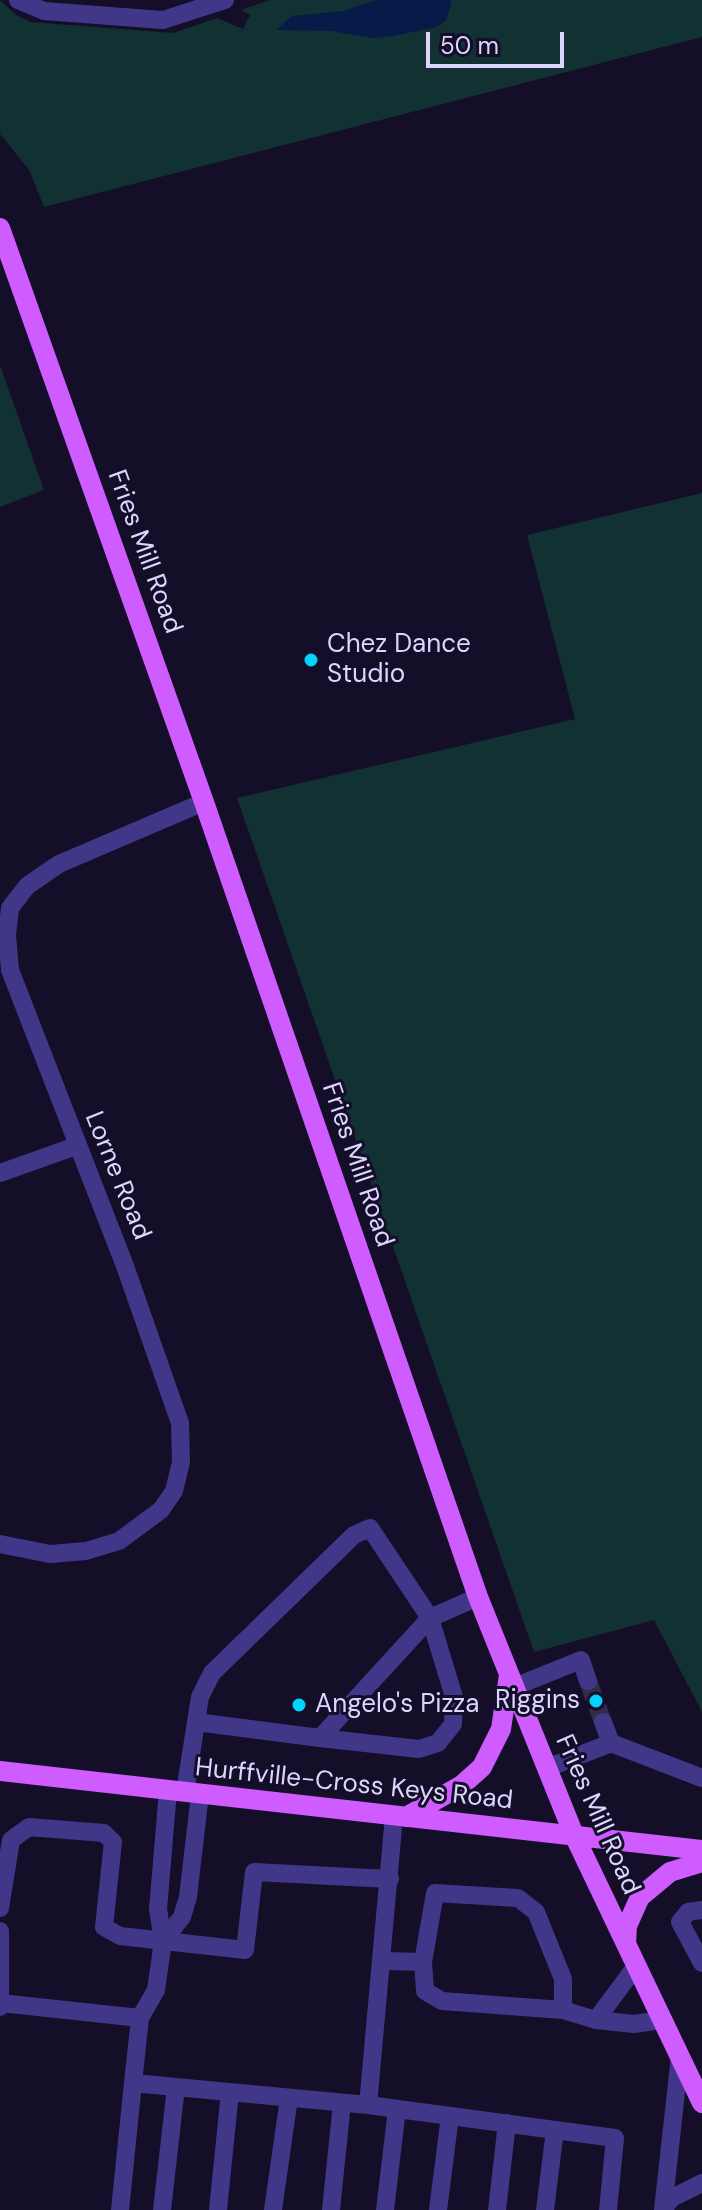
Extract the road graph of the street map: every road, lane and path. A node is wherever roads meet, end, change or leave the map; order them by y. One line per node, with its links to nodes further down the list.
1 (18, 0): 4 (street)
2 (136, 0): 5 (street)
3 (225, 0): 5 (street)
4 (62, 6): 5 (street)
5 (143, 19)
6 (0, 228): 7 (main road, Fries Mill Road)
7 (204, 802): 8 (street, Lorne Road); 11 (main road, Fries Mill Road)
8 (76, 1146): 9 (street); 10 (street, Lorne Road)
9 (0, 1173)
10 (0, 1544)
11 (478, 1597): 12 (street); 13 (main road, Fries Mill Road)
12 (430, 1618): 15 (street); 17 (street); 17 (street)
13 (512, 1681): 14 (street); 19 (main road, Fries Mill Road); 23 (main road)
14 (588, 1681)
15 (196, 1722): 17 (street); 22 (street)
16 (603, 1722): 18 (street)
17 (320, 1738)
18 (611, 1743): 19 (street); 21 (street)
19 (547, 1768): 24 (main road, Fries Mill Road)
20 (0, 1771): 22 (main road, Hurffville-Cross Keys Road)
21 (702, 1778)
22 (184, 1792): 23 (main road, Hurffville-Cross Keys Road); 31 (street); 31 (street)
23 (400, 1816): 24 (main road, Hurffville-Cross Keys Road); 27 (street)
24 (574, 1835): 25 (main road, Hurffville-Cross Keys Road); 32 (main road, Fries Mill Road)
25 (702, 1850)
26 (702, 1862): 32 (main road)
27 (390, 1879): 31 (street); 33 (street)
28 (0, 1908): 31 (street)
29 (702, 1910): 35 (street)
30 (0, 1931): 37 (street)
31 (163, 1941): 39 (street)
32 (626, 1944): 36 (main road, Fries Mill Road)
33 (384, 1961): 34 (street); 49 (street)
34 (423, 1962): 38 (street); 38 (street)
35 (702, 1963)
36 (636, 1966): 40 (street); 41 (main road, Fries Mill Road)
37 (0, 2005): 39 (street)
38 (563, 2010): 40 (street)
39 (140, 2018): 43 (street)
40 (596, 2020): 41 (street)
41 (661, 2020): 42 (main road, Fries Mill Road)
42 (680, 2056): 45 (main road, Fries Mill Road); 65 (street)
43 (133, 2083): 44 (street); 55 (street)
44 (176, 2087): 46 (street); 56 (street)
45 (699, 2090)
46 (230, 2092): 47 (street); 57 (street)
47 (289, 2098): 48 (street); 58 (street)
48 (342, 2103): 49 (street); 59 (street)
49 (368, 2105): 50 (street)
50 (397, 2109): 51 (street); 60 (street)
51 (450, 2116): 52 (street); 61 (street)
52 (507, 2123): 53 (street); 62 (street)
53 (555, 2130): 63 (street); 64 (street)
54 (702, 2183): 65 (street)
55 (120, 2210)
56 (162, 2210)
57 (218, 2210)
58 (273, 2210)
59 (331, 2210)
60 (385, 2210)
61 (438, 2210)
62 (497, 2210)
63 (545, 2210)
64 (608, 2210)
65 (663, 2210)

